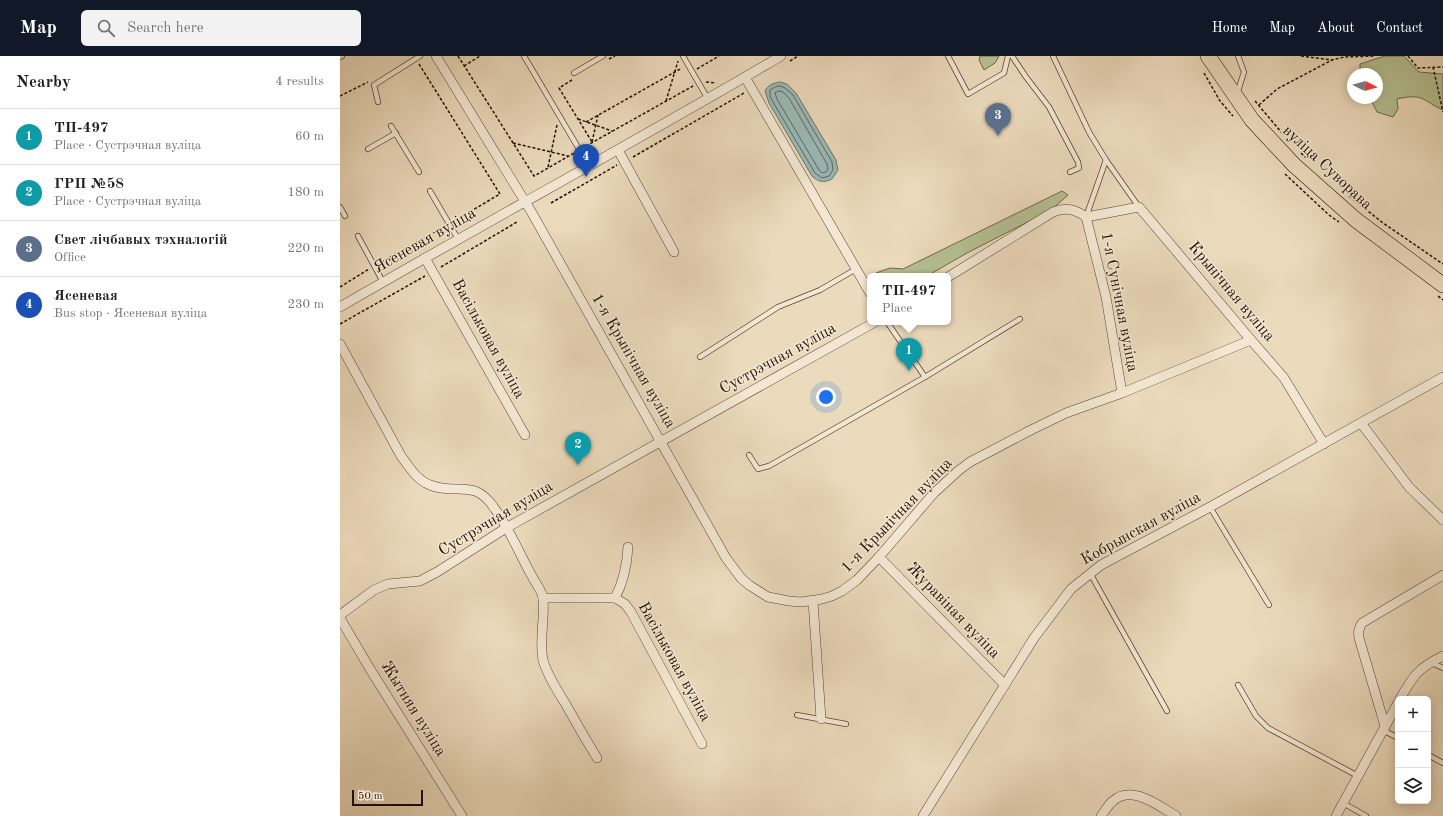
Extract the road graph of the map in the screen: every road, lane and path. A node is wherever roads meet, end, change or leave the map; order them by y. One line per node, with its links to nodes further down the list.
1 (420, 56): 20 (lane)
2 (436, 56): 70 (street)
3 (458, 56): 25 (path)
4 (480, 56): 25 (path)
5 (524, 56): 56 (lane)
6 (603, 56): 29 (lane)
7 (615, 56): 22 (path)
8 (683, 56): 34 (lane)
9 (719, 56): 33 (path)
10 (798, 56): 21 (path)
11 (948, 56): 12 (lane)
12 (1008, 56)
13 (1012, 56): 67 (lane)
14 (1053, 56): 61 (lane)
15 (1208, 56): 37 (main road, вуліца Суворава)
16 (1238, 56): 37 (lane)
17 (1301, 56): 24 (path)
18 (1375, 56): 24 (path)
19 (1408, 56): 26 (path)
20 (416, 59): 41 (lane); 76 (path)
21 (783, 59): 32 (street, Ясеневая вуліца)
22 (609, 60)
23 (678, 60): 30 (path)
24 (1332, 60): 42 (path)
25 (464, 66): 54 (path)
26 (1433, 67): 27 (path); 43 (path)
27 (1443, 67)
28 (683, 68): 30 (path)
29 (574, 73)
30 (674, 73): 39 (path); 44 (path)
31 (578, 77): 45 (path)
32 (745, 77): 36 (street); 38 (street, Ясеневая вуліца)
33 (705, 82): 34 (path); 35 (path)
34 (698, 83): 38 (lane); 39 (path)
35 (716, 84)
36 (752, 89): 63 (path); 83 (street)
37 (1236, 98): 86 (main road, вуліца Суворава)
38 (708, 99): 57 (street, Ясеневая вуліца)
39 (666, 101): 50 (path)
40 (1255, 101): 42 (path)
41 (378, 102)
42 (1259, 105): 52 (path)
43 (1443, 112)
44 (598, 115): 47 (path); 49 (path)
45 (578, 119): 47 (path); 53 (path)
46 (558, 121): 58 (path)
47 (586, 122): 49 (path)
48 (391, 126): 51 (lane)
49 (596, 126): 50 (path); 53 (path)
50 (612, 131): 53 (path)
51 (396, 133): 55 (lane); 66 (lane)
52 (1284, 135)
53 (592, 142): 56 (path)
54 (513, 143): 58 (path); 65 (path)
55 (368, 149)
56 (580, 149): 60 (path); 64 (lane)
57 (618, 150): 63 (street); 64 (street, Ясеневая вуліца)
58 (551, 151): 60 (path); 65 (path)
59 (1298, 151): 62 (path)
60 (568, 156): 65 (path)
61 (1106, 160): 73 (lane); 75 (lane)
62 (1308, 160)
63 (624, 162): 71 (path); 79 (street)
64 (589, 166): 70 (street, Ясеневая вуліца)
65 (548, 167)
66 (419, 172)
67 (1070, 172)
68 (430, 192): 76 (lane)
69 (1344, 193): 81 (path)
70 (525, 201): 78 (street, Ясеневая вуліца); 101 (street, 1-я Крынічная вуліца)
71 (551, 203)
72 (340, 207): 74 (lane)
73 (1139, 208): 75 (street); 93 (street, Крынічная вуліца)
74 (345, 216)
75 (1086, 217): 84 (street); 98 (street, 1-я Сунічная вуліца)
76 (450, 224): 78 (lane); 82 (path)
77 (358, 236): 82 (lane)
78 (458, 239): 80 (street, Ясеневая вуліца)
79 (674, 252)
80 (425, 258): 85 (street, Ясеневая вуліца); 100 (street, Васільковая вуліца)
81 (1443, 264)
82 (375, 266): 85 (lane); 87 (path)
83 (856, 269): 88 (street); 95 (lane)
84 (951, 275)
85 (383, 282): 89 (street, Ясеневая вуліца)
86 (1443, 285)
87 (340, 287)
88 (867, 288)
89 (340, 307)
90 (1020, 320): 96 (lane)
91 (870, 325): 101 (street, Сустрэчная вуліца)
92 (890, 325): 96 (lane)
93 (1251, 340): 98 (street, 1-я Крынічная вуліца); 102 (street, Крынічная вуліца)
94 (340, 344): 106 (street)
95 (700, 357)
96 (925, 377): 103 (lane)
97 (1443, 377): 99 (street, Кобрынская вуліца)
98 (1122, 393): 108 (street, 1-я Крынічная вуліца)
99 (1361, 424): 102 (street, Кобрынская вуліца); 105 (street)
100 (524, 435)
101 (662, 442): 106 (street, Сустрэчная вуліца); 113 (street, 1-я Крынічная вуліца)
102 (1324, 444): 104 (street, Кобрынская вуліца)
103 (749, 455)
104 (1210, 507): 109 (street, Кобрынская вуліца); 114 (lane)
105 (1443, 520)
106 (506, 528): 111 (street); 115 (street, Сустрэчная вуліца)
107 (628, 547): 112 (street)
108 (879, 557): 113 (street, 1-я Крынічная вуліца); 121 (street, Журавіная вуліца)
109 (1090, 573): 121 (street, Кобрынская вуліца); 124 (lane)
110 (1443, 575): 128 (street)
111 (543, 598): 112 (street, Васільковая вуліца); 132 (street)
112 (615, 598): 130 (street, Васільковая вуліца)
113 (813, 601): 126 (street)
114 (1269, 605)
115 (340, 614)
116 (340, 618): 136 (street, Жытняя вуліца)
117 (1443, 656): 118 (street)
118 (1430, 662): 119 (lane); 122 (street)
119 (1443, 668)
120 (1238, 685): 134 (lane)
121 (1005, 686): 137 (street, Кобрынская вуліца)
122 (1402, 696)
123 (1395, 708): 128 (street)
124 (1167, 711)
125 (796, 714): 126 (lane)
126 (822, 719): 127 (lane)
127 (846, 724)
128 (1384, 728): 129 (lane); 134 (street)
129 (1395, 736)
130 (702, 744)
131 (1431, 757): 133 (lane)
132 (597, 758)
133 (1443, 763)
134 (1358, 776): 135 (street)
135 (1343, 803): 140 (street); 141 (lane)
136 (462, 816)
137 (923, 816)
138 (1101, 816): 139 (street)
139 (1176, 816)
140 (1336, 816)
141 (1366, 816)

